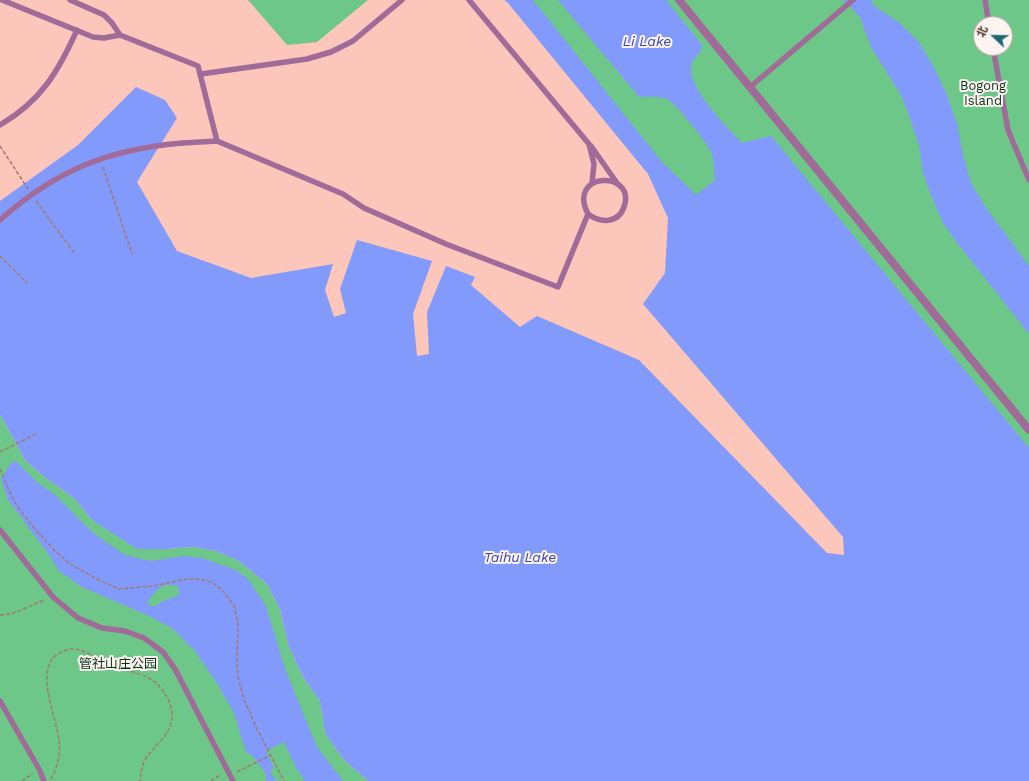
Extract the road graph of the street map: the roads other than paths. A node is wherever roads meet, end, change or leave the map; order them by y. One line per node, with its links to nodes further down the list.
1 (2, 0): 10 (lane)
2 (70, 0): 8 (lane)
3 (402, 0): 13 (lane)
4 (469, 0): 17 (lane)
5 (680, 0): 14 (street)
6 (853, 0): 14 (lane)
7 (985, 0): 9 (lane)
8 (76, 1): 11 (lane)
9 (988, 16)
10 (77, 30): 11 (lane); 15 (lane)
11 (120, 35): 13 (lane)
12 (994, 56): 18 (lane)
13 (201, 74): 16 (lane)
14 (750, 87): 23 (street)
15 (0, 125)
16 (217, 141): 21 (lane); 22 (lane, bridge)
17 (589, 144): 19 (lane); 20 (lane)
18 (1029, 180)
19 (592, 183): 20 (lane); 21 (lane)
20 (617, 184): 21 (lane)
21 (588, 214)
22 (0, 220)
23 (1029, 430)
24 (0, 530): 26 (lane)
25 (0, 701): 27 (lane)
26 (231, 778)
27 (44, 781)

